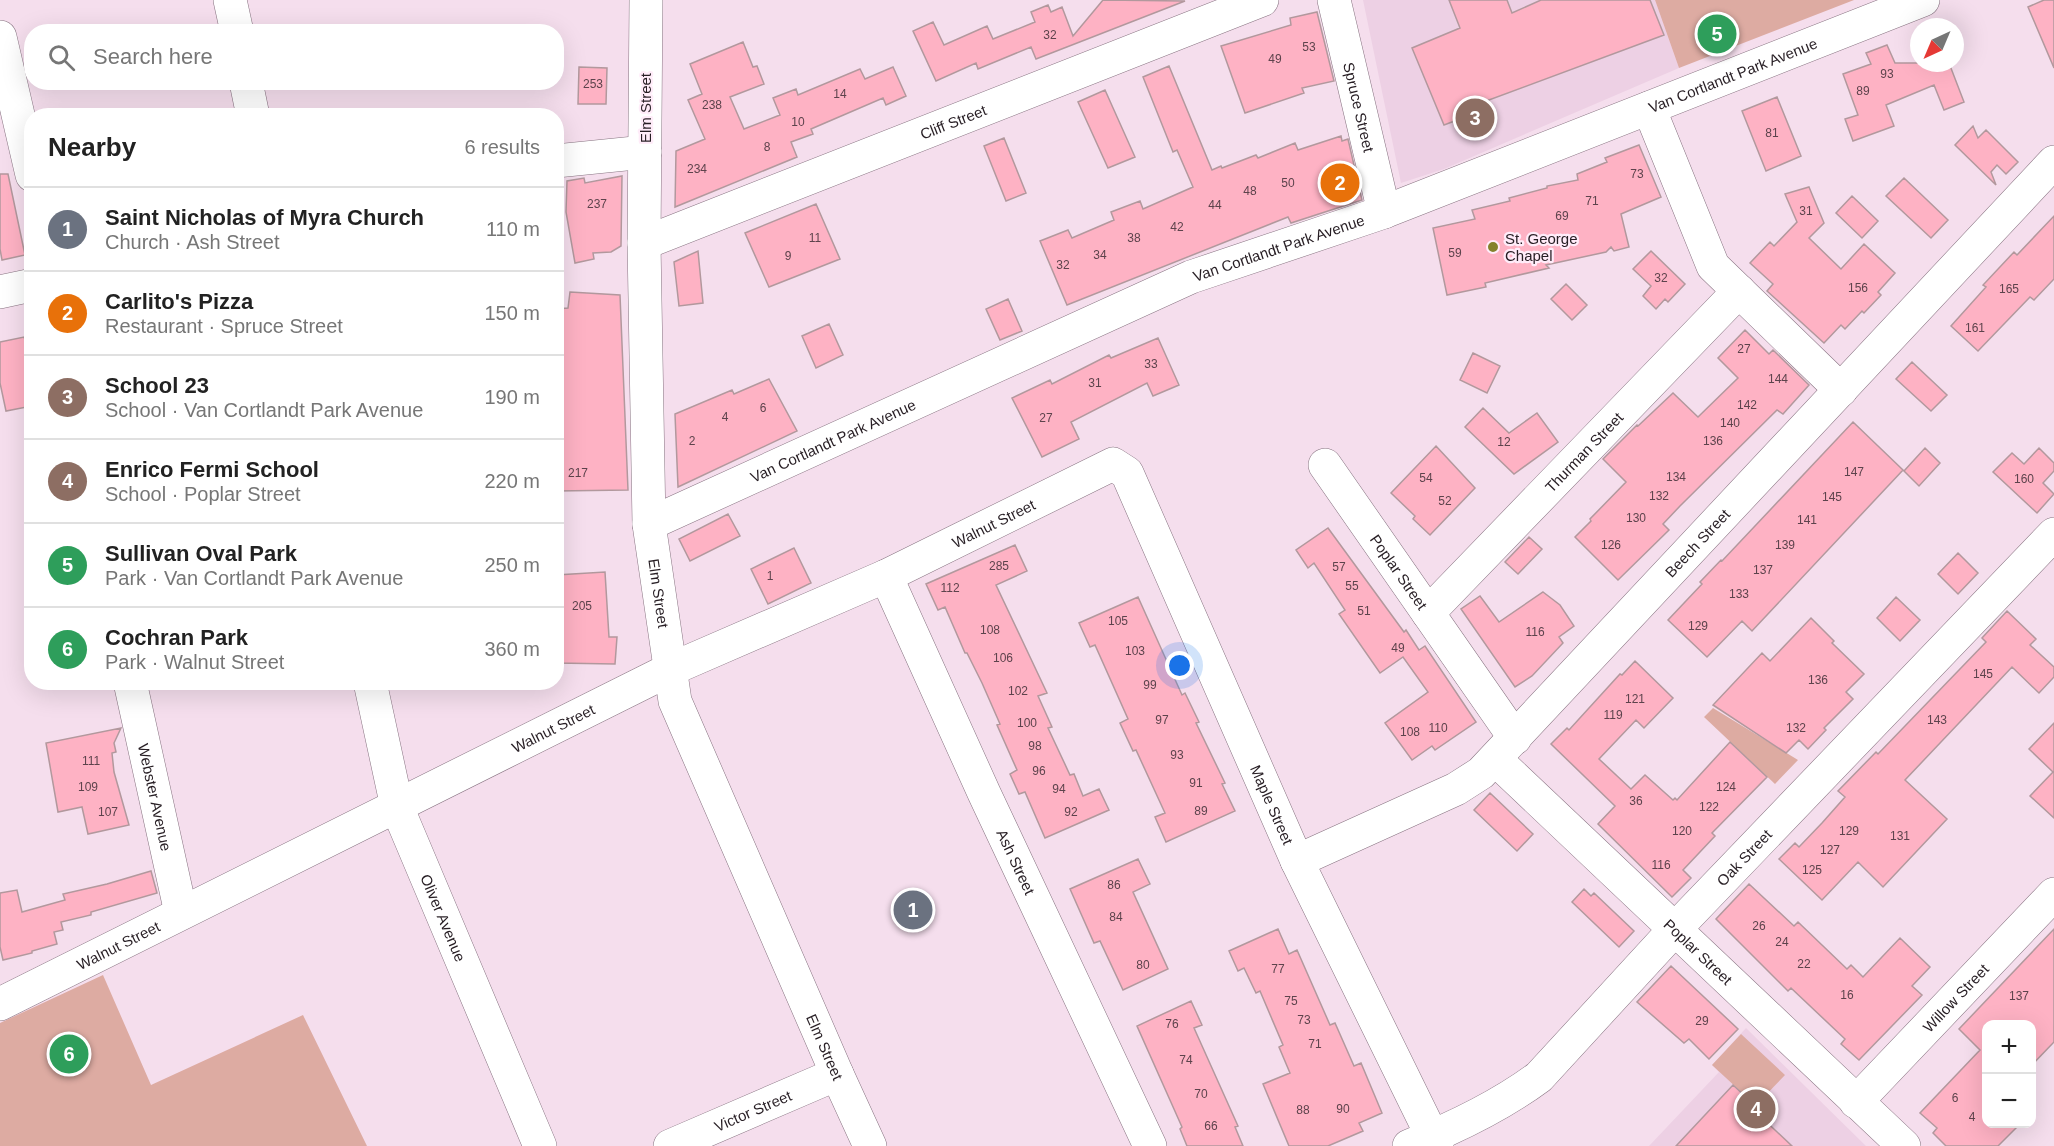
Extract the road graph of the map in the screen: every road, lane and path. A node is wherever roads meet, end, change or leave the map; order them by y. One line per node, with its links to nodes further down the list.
1 (230, 0): 6 (street)
2 (646, 0): 12 (street, Elm Street)
3 (1262, 0): 16 (street, Cliff Street)
4 (1334, 0): 15 (street, Spruce Street)
5 (1923, 0): 10 (street, Van Cortlandt Park Avenue)
6 (235, 24)
7 (0, 37): 11 (street)
8 (248, 90): 9 (street)
9 (251, 108)
10 (1649, 108): 15 (street, Van Cortlandt Park Avenue); 18 (street)
11 (24, 140)
12 (645, 152): 13 (street); 16 (street, Elm Street)
13 (564, 160)
14 (2054, 162): 20 (street, Beech Street)
15 (1384, 212): 23 (street, Van Cortlandt Park Avenue)
16 (644, 243): 23 (street, Elm Street)
17 (24, 287): 19 (street)
18 (1739, 291): 20 (street); 26 (street, Thurman Street)
19 (0, 292)
20 (1841, 390): 30 (street, Beech Street)
21 (1113, 464): 25 (street, Walnut Street); 32 (street, Maple Street)
22 (1325, 465): 26 (street, Poplar Street)
23 (649, 524): 27 (street, Elm Street)
24 (2054, 534): 35 (street, Oak Street)
25 (886, 576): 27 (street, Walnut Street); 43 (street, Ash Street)
26 (1428, 613): 30 (street, Poplar Street)
27 (669, 670): 31 (street, Walnut Street); 37 (street, Elm Street)
28 (132, 690): 34 (street, Webster Avenue)
29 (372, 690): 31 (street, Oliver Avenue)
30 (1505, 749): 32 (street, Beech Street); 35 (street, Poplar Street)
31 (397, 807): 34 (street, Walnut Street); 40 (street, Oliver Avenue)
32 (1297, 861): 39 (street, Maple Street)
33 (2054, 894): 38 (street, Willow Street)
34 (181, 913): 36 (street, Walnut Street)
35 (1675, 929): 38 (street, Poplar Street); 39 (street, Oak Street)
36 (0, 1004)
37 (837, 1074): 41 (street, Victor Street); 42 (street, Elm Street)
38 (1856, 1102): 44 (street, Poplar Street)
39 (1426, 1143)
40 (540, 1146)
41 (670, 1146)
42 (870, 1146)
43 (1150, 1146)
44 (1904, 1146)

